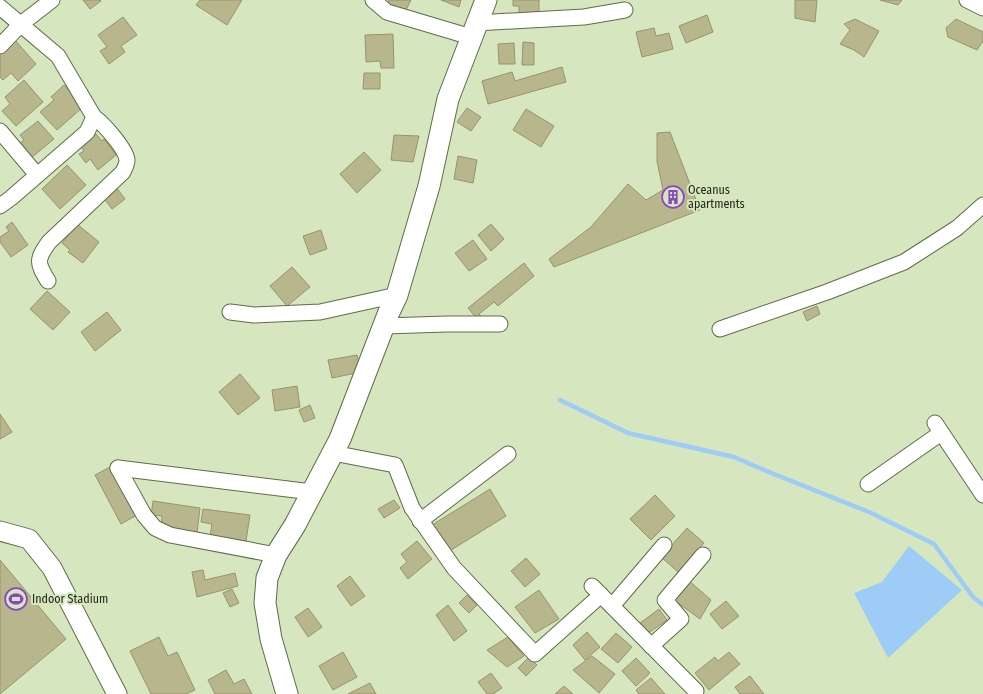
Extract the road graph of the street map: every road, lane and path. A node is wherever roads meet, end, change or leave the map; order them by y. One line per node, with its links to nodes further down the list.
1 (52, 0): 8 (street)
2 (373, 0): 9 (street)
3 (486, 0): 9 (main road)
4 (967, 0): 6 (street)
5 (0, 7): 8 (street)
6 (983, 8)
7 (625, 10): 9 (street)
8 (21, 24): 10 (street); 11 (street)
9 (474, 30): 17 (main road)
10 (0, 46)
11 (94, 116): 13 (street); 16 (street)
12 (0, 132): 13 (street)
13 (37, 175): 15 (street)
14 (983, 205): 21 (street)
15 (0, 206)
16 (48, 281)
17 (397, 295): 18 (street); 20 (main road)
18 (230, 312)
19 (500, 324): 20 (street)
20 (384, 326): 22 (main road)
21 (720, 329)
22 (334, 453): 25 (main road); 27 (street)
23 (508, 454): 27 (street)
24 (868, 484): 26 (street)
25 (312, 492): 30 (main road); 30 (street)
26 (983, 495)
27 (420, 521): 32 (street)
28 (0, 531): 35 (street)
29 (664, 545): 32 (street)
30 (276, 555): 36 (main road)
31 (703, 555): 33 (street)
32 (612, 606): 33 (street)
33 (651, 646): 34 (street)
34 (696, 693)
35 (117, 694)
36 (287, 694)

